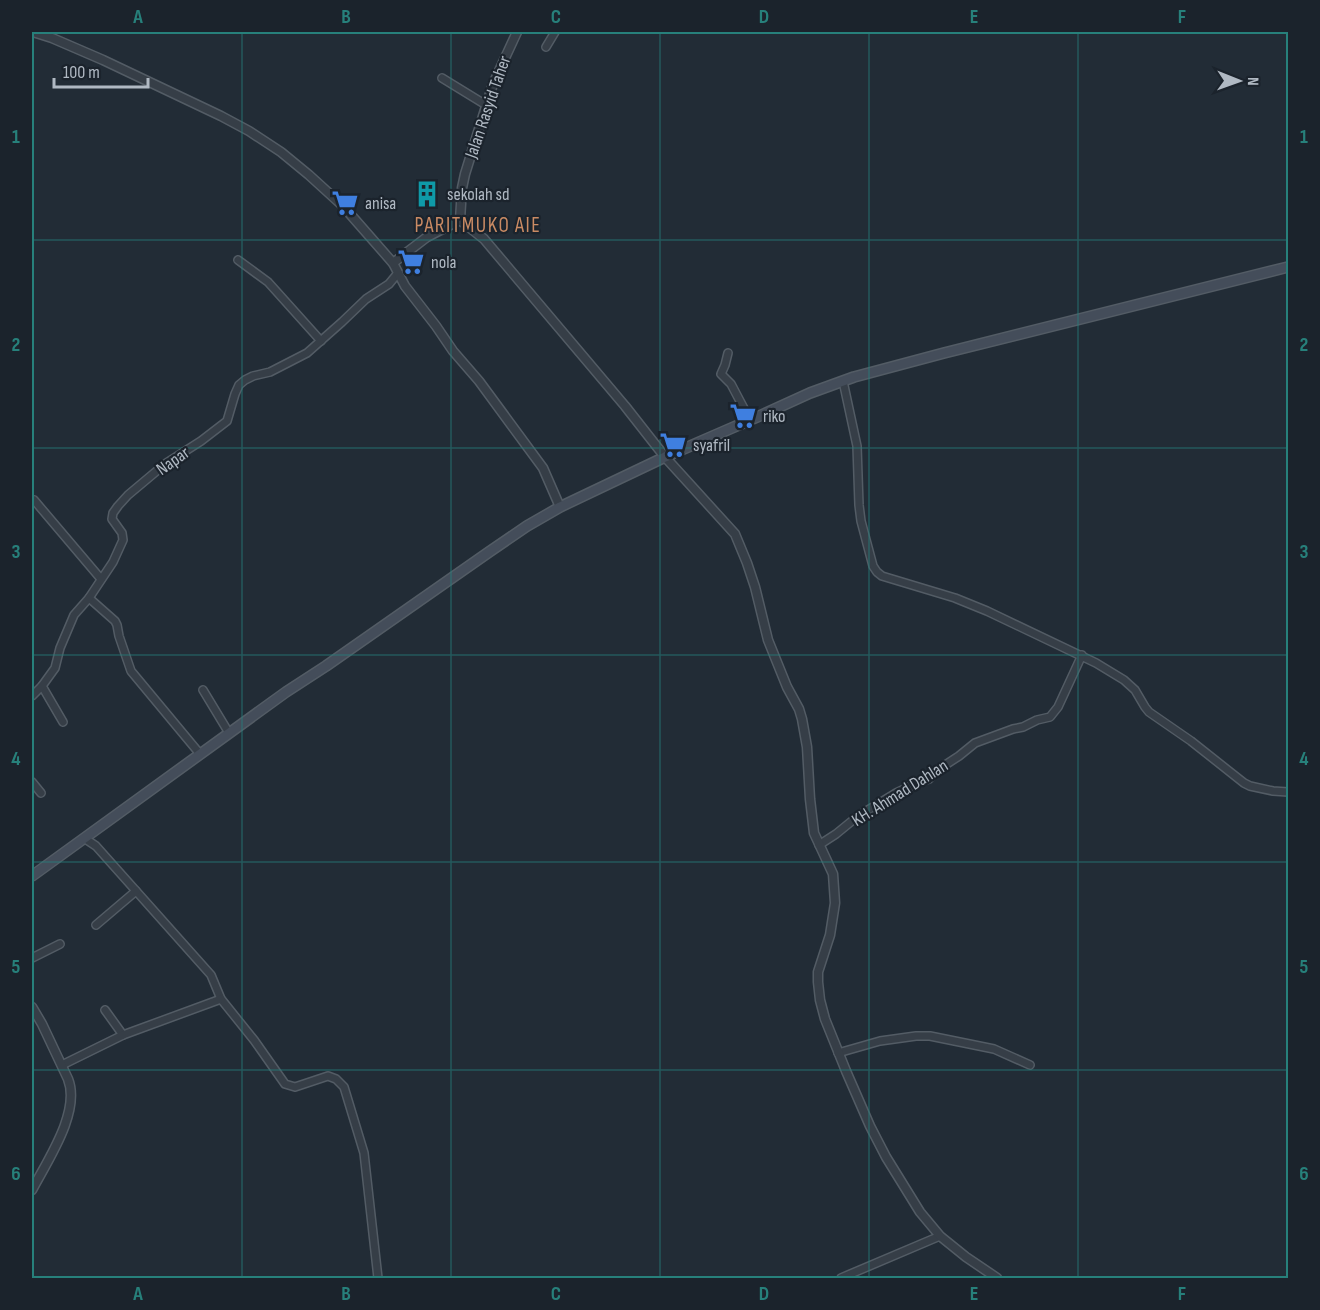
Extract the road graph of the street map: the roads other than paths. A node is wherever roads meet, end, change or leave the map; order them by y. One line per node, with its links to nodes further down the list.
1 (33, 32): 9 (street)
2 (517, 32): 6 (street, Jalan Rasyid Taher)
3 (555, 32): 4 (street)
4 (546, 47)
5 (442, 78): 6 (street)
6 (486, 105): 7 (street, Jalan Rasyid Taher)
7 (460, 219): 9 (street); 16 (street)
8 (238, 260): 12 (street)
9 (393, 263): 11 (street)
10 (1288, 267): 14 (main road)
11 (398, 273): 12 (street, Napar); 18 (street)
12 (321, 341): 19 (street, Napar)
13 (728, 353): 15 (street)
14 (843, 381): 15 (main road); 21 (street)
15 (750, 420): 16 (main road)
16 (665, 457): 18 (main road); 32 (street)
17 (34, 500): 19 (street)
18 (560, 507): 26 (main road)
19 (101, 579): 20 (street, Napar)
20 (90, 598): 22 (street, Napar); 27 (street)
21 (1082, 655): 29 (street); 32 (street, KH. Ahmad Dahlan)
22 (42, 686): 24 (street, Napar); 25 (street)
23 (203, 690): 26 (street)
24 (32, 696)
25 (63, 722)
26 (229, 733): 27 (main road)
27 (200, 754): 31 (main road)
28 (32, 782): 30 (street)
29 (1288, 792)
30 (41, 793)
31 (84, 838): 33 (main road); 34 (street)
32 (819, 845): 42 (street)
33 (32, 876)
34 (136, 891): 35 (street); 38 (street)
35 (96, 925)
36 (60, 944): 37 (street)
37 (32, 958)
38 (221, 999): 41 (street); 47 (street)
39 (32, 1006): 43 (street)
40 (105, 1010): 41 (street)
41 (123, 1035): 43 (street)
42 (838, 1053): 44 (street); 46 (street)
43 (62, 1065): 45 (street)
44 (1030, 1065)
45 (32, 1190)
46 (940, 1236): 48 (street); 49 (street)
47 (378, 1278)
48 (841, 1278)
49 (997, 1278)

